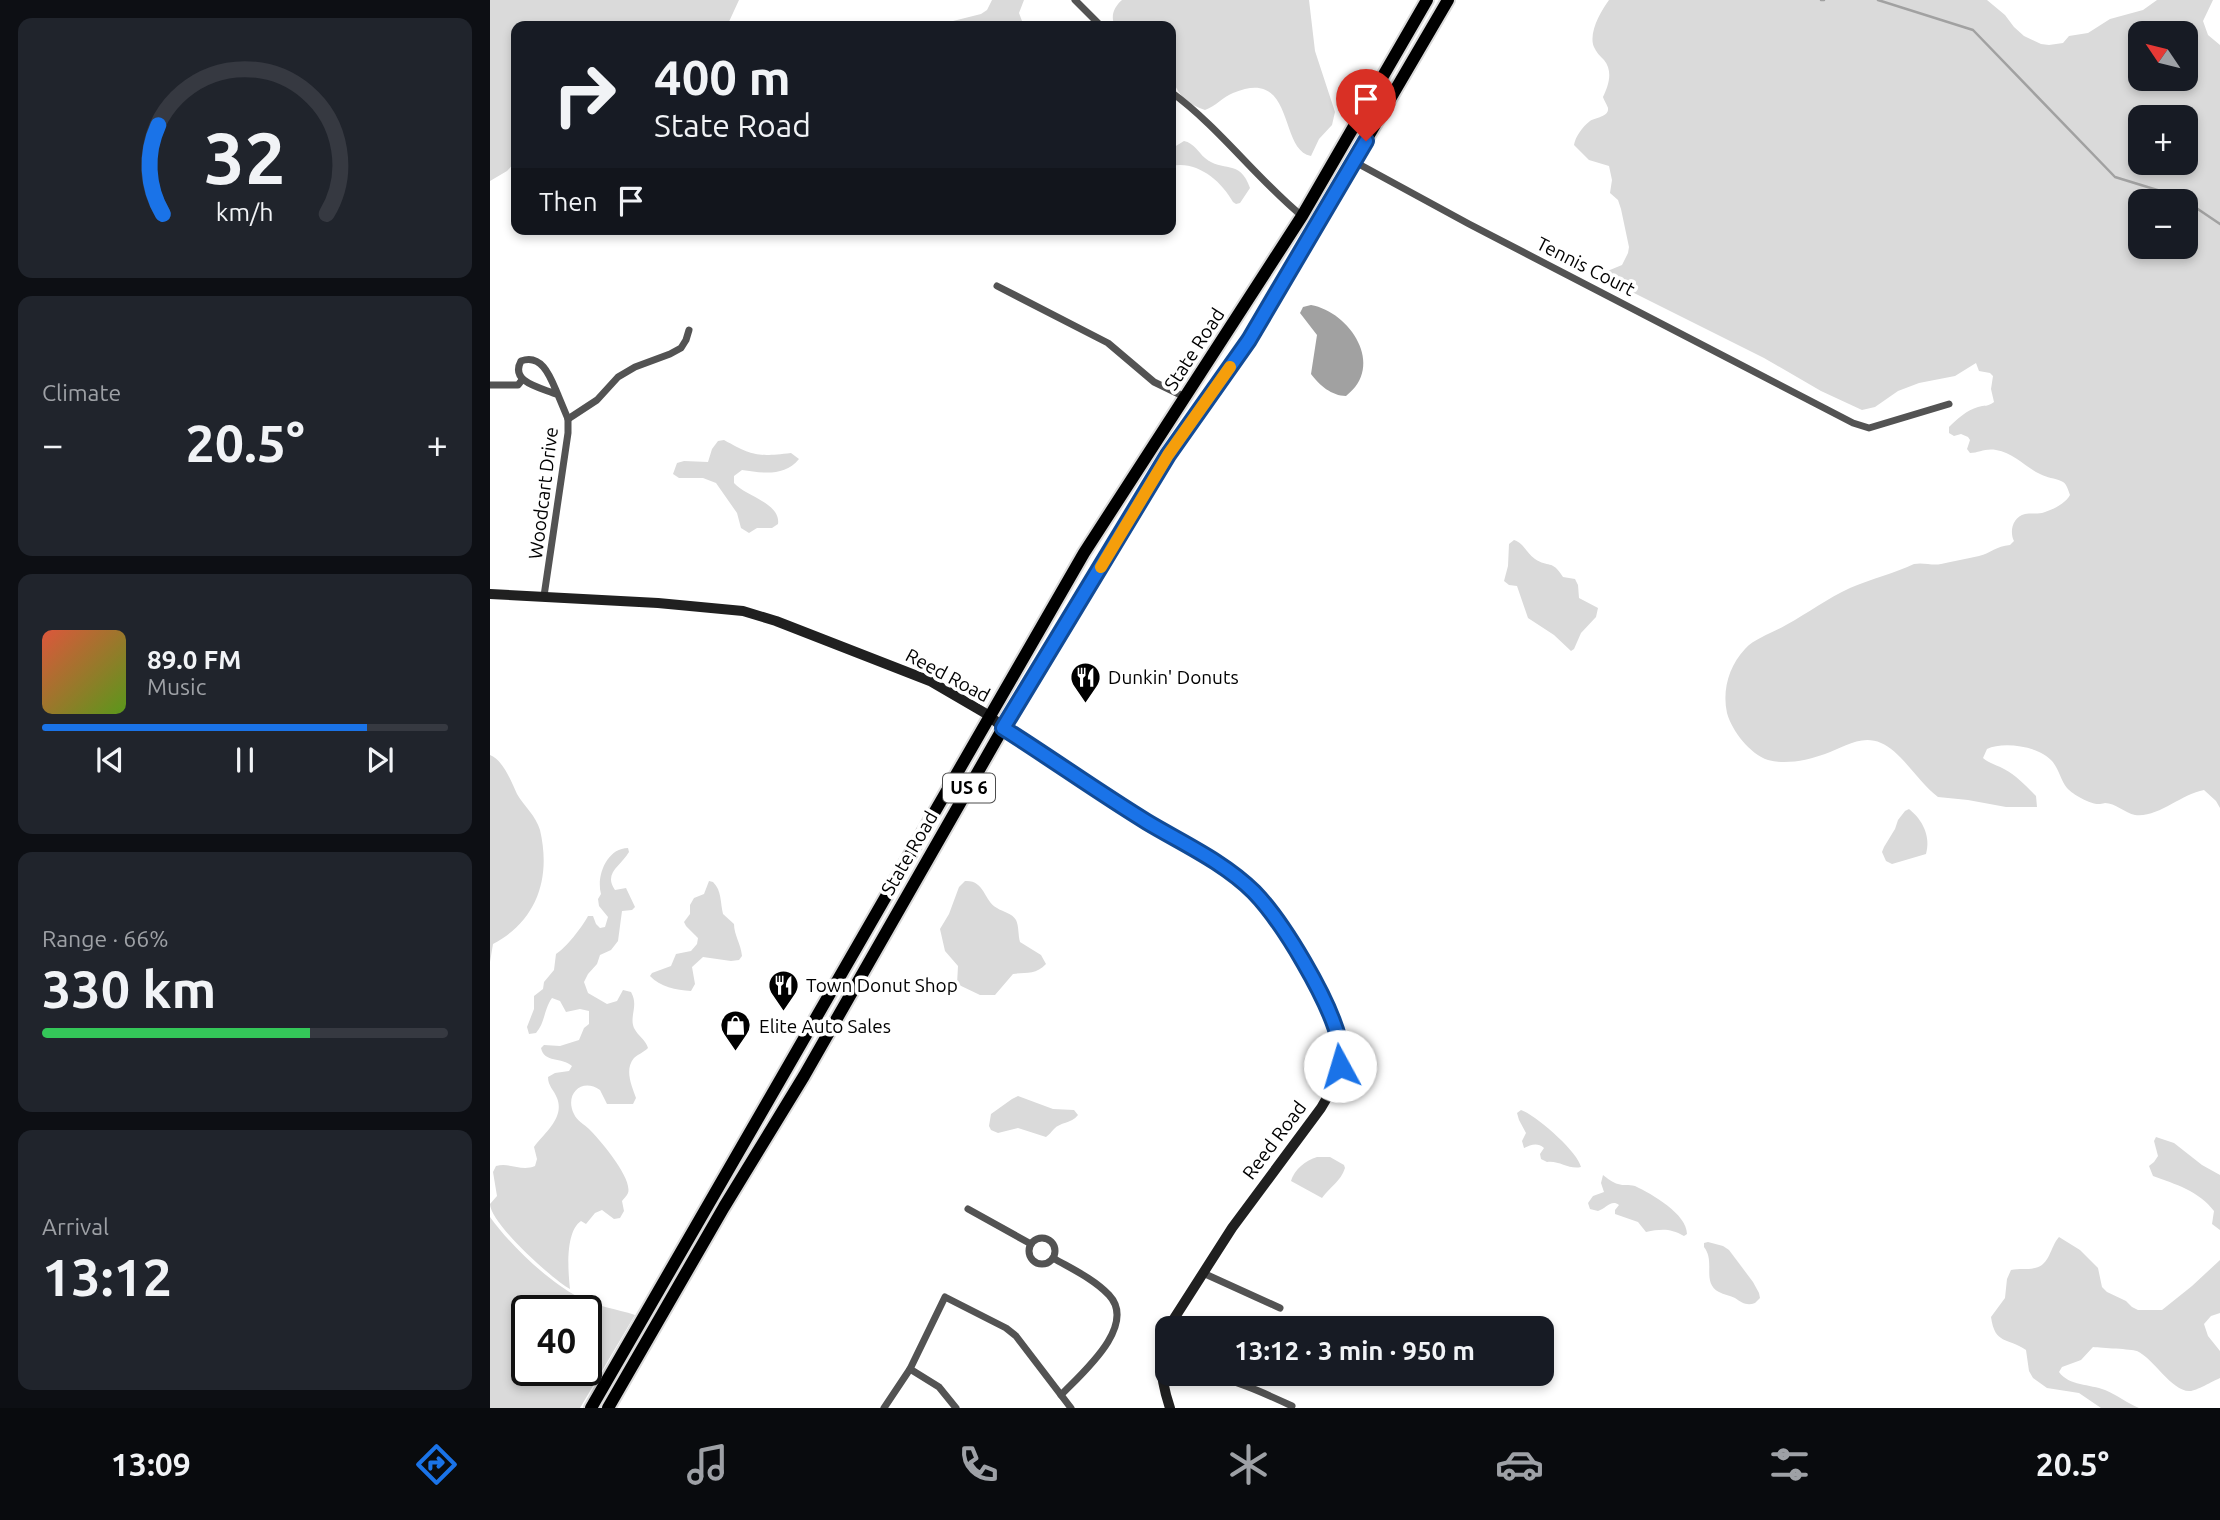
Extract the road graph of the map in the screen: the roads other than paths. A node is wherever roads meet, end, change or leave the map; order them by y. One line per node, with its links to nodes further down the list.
1 (1075, 0): 4 (street)
2 (1427, 0): 6 (main road, State Road / US 6)
3 (1448, 0): 7 (main road, State Road / US 6)
4 (1096, 21)
5 (1176, 97): 9 (street)
6 (1357, 120): 7 (street); 9 (main road, State Road / US 6)
7 (1373, 129): 8 (main road, State Road / US 6)
8 (1355, 162): 16 (street, Tennis Court); 19 (main road, State Road / US 6)
9 (1302, 216): 15 (main road, State Road / US 6)
10 (996, 286): 15 (street)
11 (689, 330): 17 (street)
12 (522, 380): 13 (street); 14 (street); 14 (street, Woodcart Drive)
13 (490, 385)
14 (558, 395): 17 (street, Woodcart Drive)
15 (1185, 397): 18 (main road, State Road / US 6)
16 (1949, 404)
17 (568, 419): 21 (street, Woodcart Drive)
18 (1154, 444): 19 (street); 22 (main road, State Road / US 6)
19 (1168, 455): 23 (main road, State Road / US 6)
20 (490, 594): 21 (street, Reed Road)
21 (544, 596): 22 (street, Reed Road)
22 (990, 716): 23 (street, Reed Road); 35 (main road, State Road / US 6)
23 (1003, 728): 27 (street, Reed Road); 36 (main road, State Road / US 6)
24 (968, 1209): 25 (street)
25 (1031, 1244): 26 (street); 26 (street)
26 (1053, 1258): 33 (street)
27 (1203, 1273): 28 (street); 29 (street, Reed Road)
28 (1280, 1308)
29 (1176, 1316)
30 (910, 1369): 33 (street); 37 (street); 38 (street)
31 (1166, 1386): 40 (street, Reed Road)
32 (1247, 1386): 34 (street)
33 (1061, 1395): 39 (street)
34 (1292, 1406)
35 (591, 1408)
36 (608, 1408)
37 (884, 1408)
38 (956, 1408)
39 (1071, 1408)
40 (1170, 1408)

